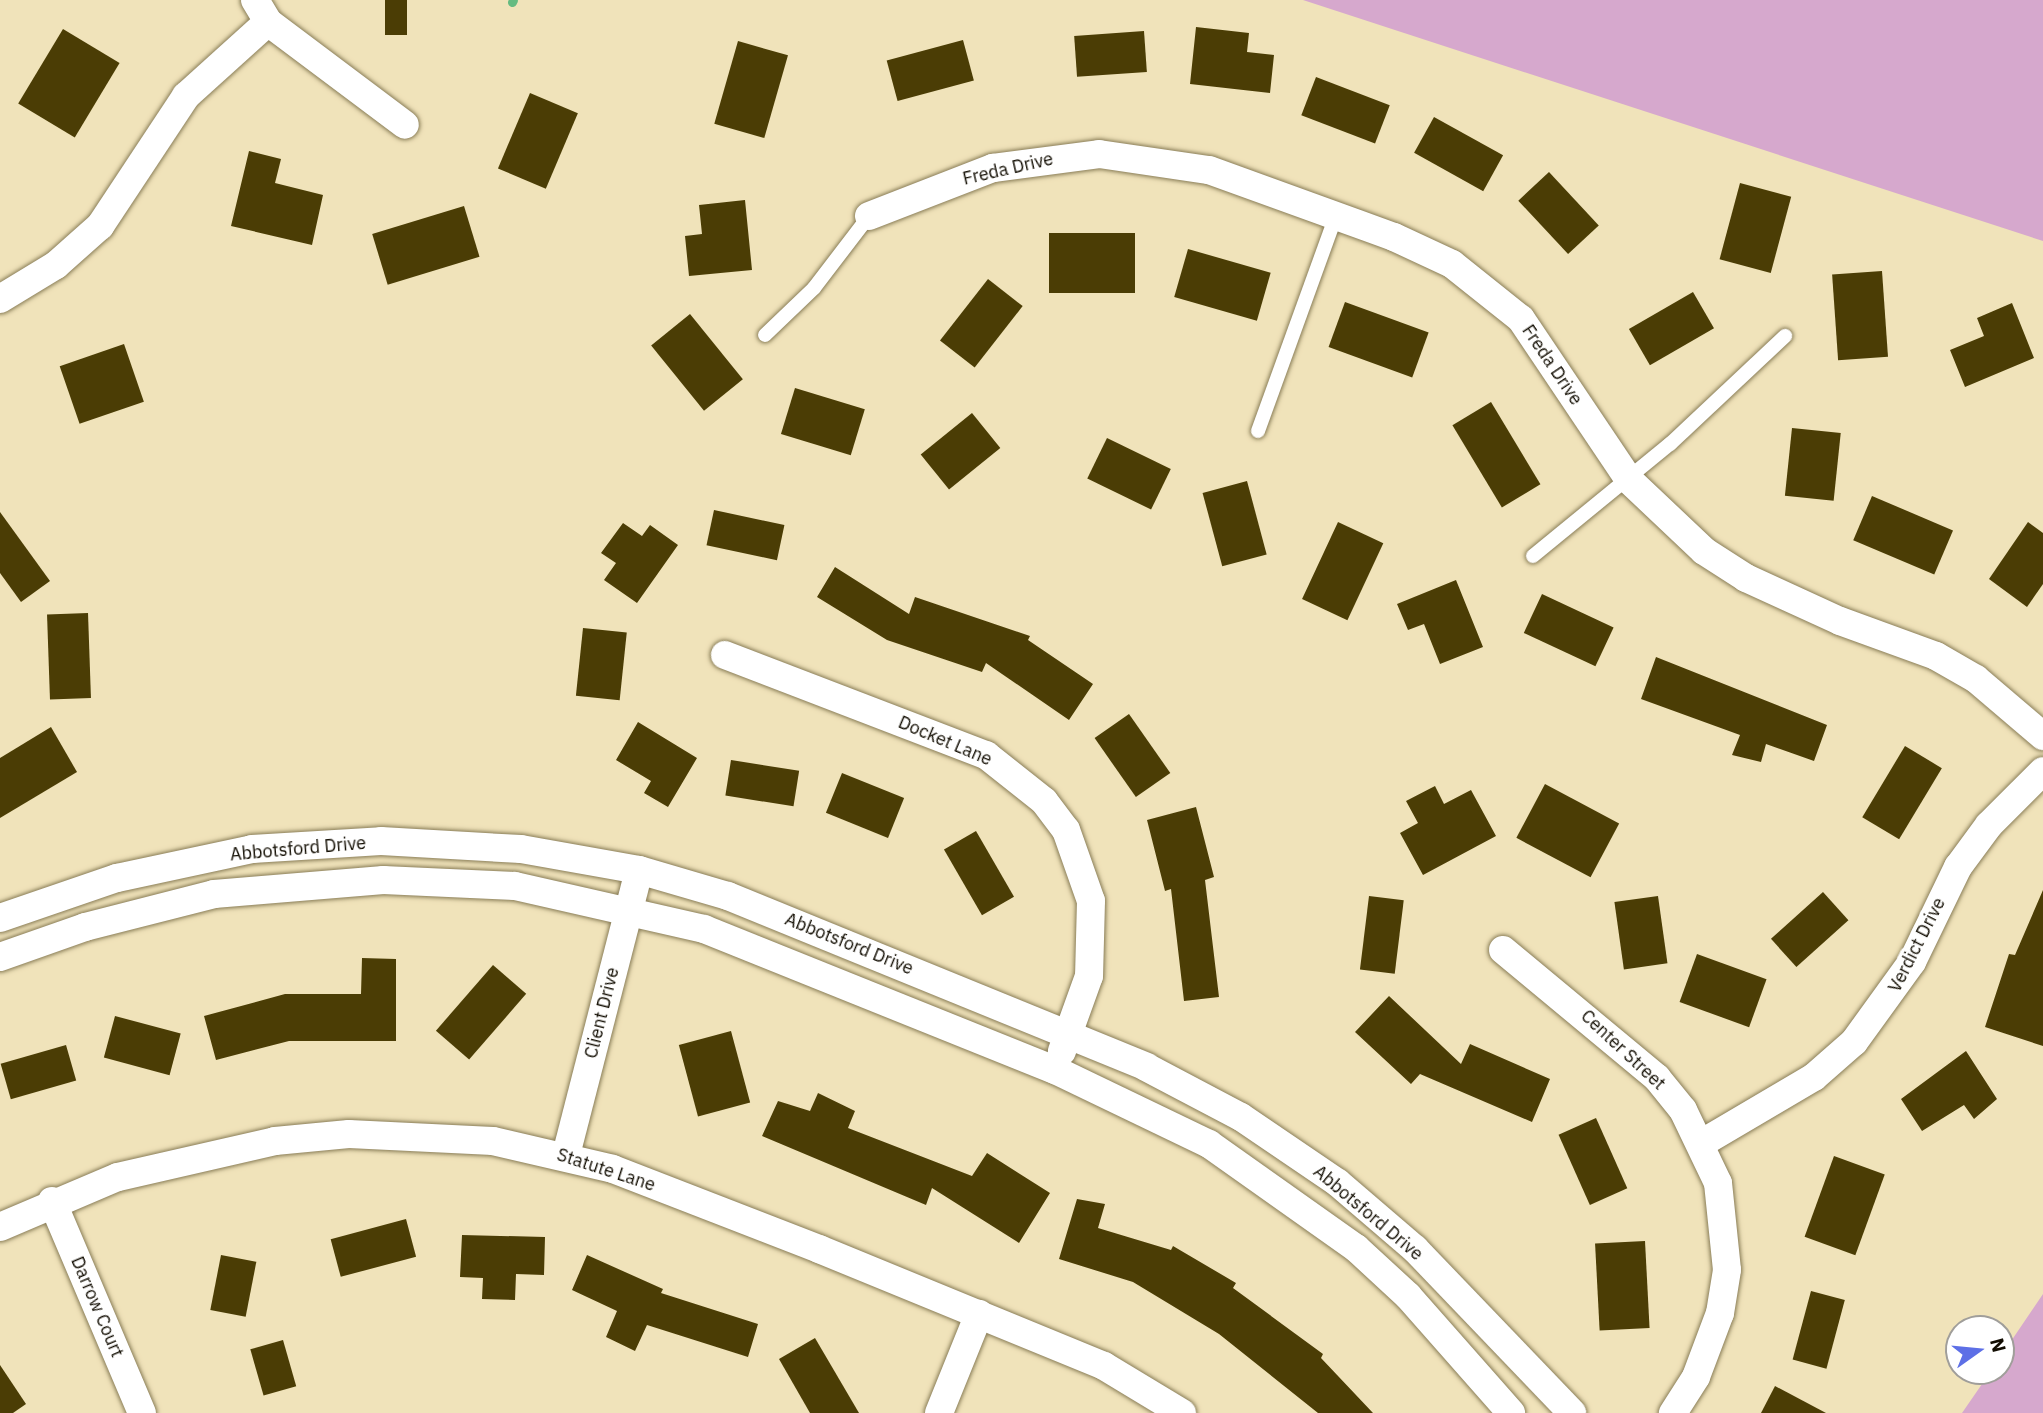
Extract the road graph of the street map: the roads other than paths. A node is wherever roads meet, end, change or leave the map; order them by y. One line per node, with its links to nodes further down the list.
1 (262, 11): 2 (street); 5 (street)
2 (405, 125)
3 (869, 216): 4 (street, Freda Drive); 6 (lane)
4 (1336, 216): 8 (lane); 9 (street, Freda Drive)
5 (0, 299)
6 (765, 335)
7 (1785, 336): 9 (lane)
8 (1258, 431)
9 (1629, 480): 10 (lane); 12 (street, Freda Drive)
10 (1533, 556)
11 (725, 655): 19 (street, Docket Lane)
12 (2043, 736)
13 (2043, 771): 21 (street, Verdict Drive)
14 (639, 870): 15 (street, Client Drive); 16 (street, Abbotsford Drive); 19 (street, Abbotsford Drive)
15 (628, 911): 18 (street, Abbotsford Drive); 20 (street, Abbotsford Drive); 22 (street, Client Drive)
16 (0, 918)
17 (1503, 950): 21 (street, Center Street)
18 (0, 957)
19 (1068, 1034): 20 (street, Docket Lane); 30 (street, Abbotsford Drive)
20 (1055, 1070): 29 (street, Abbotsford Drive)
21 (1702, 1143): 31 (street, Center Street)
22 (566, 1155): 23 (street, Statute Lane); 25 (street, Statute Lane)
23 (52, 1201): 24 (street, Statute Lane); 26 (street, Darrow Court)
24 (0, 1227)
25 (979, 1314): 27 (street); 28 (street, Statute Lane)
26 (142, 1413)
27 (939, 1413)
28 (1182, 1413)
29 (1511, 1413)
30 (1572, 1413)
31 (1673, 1413)

